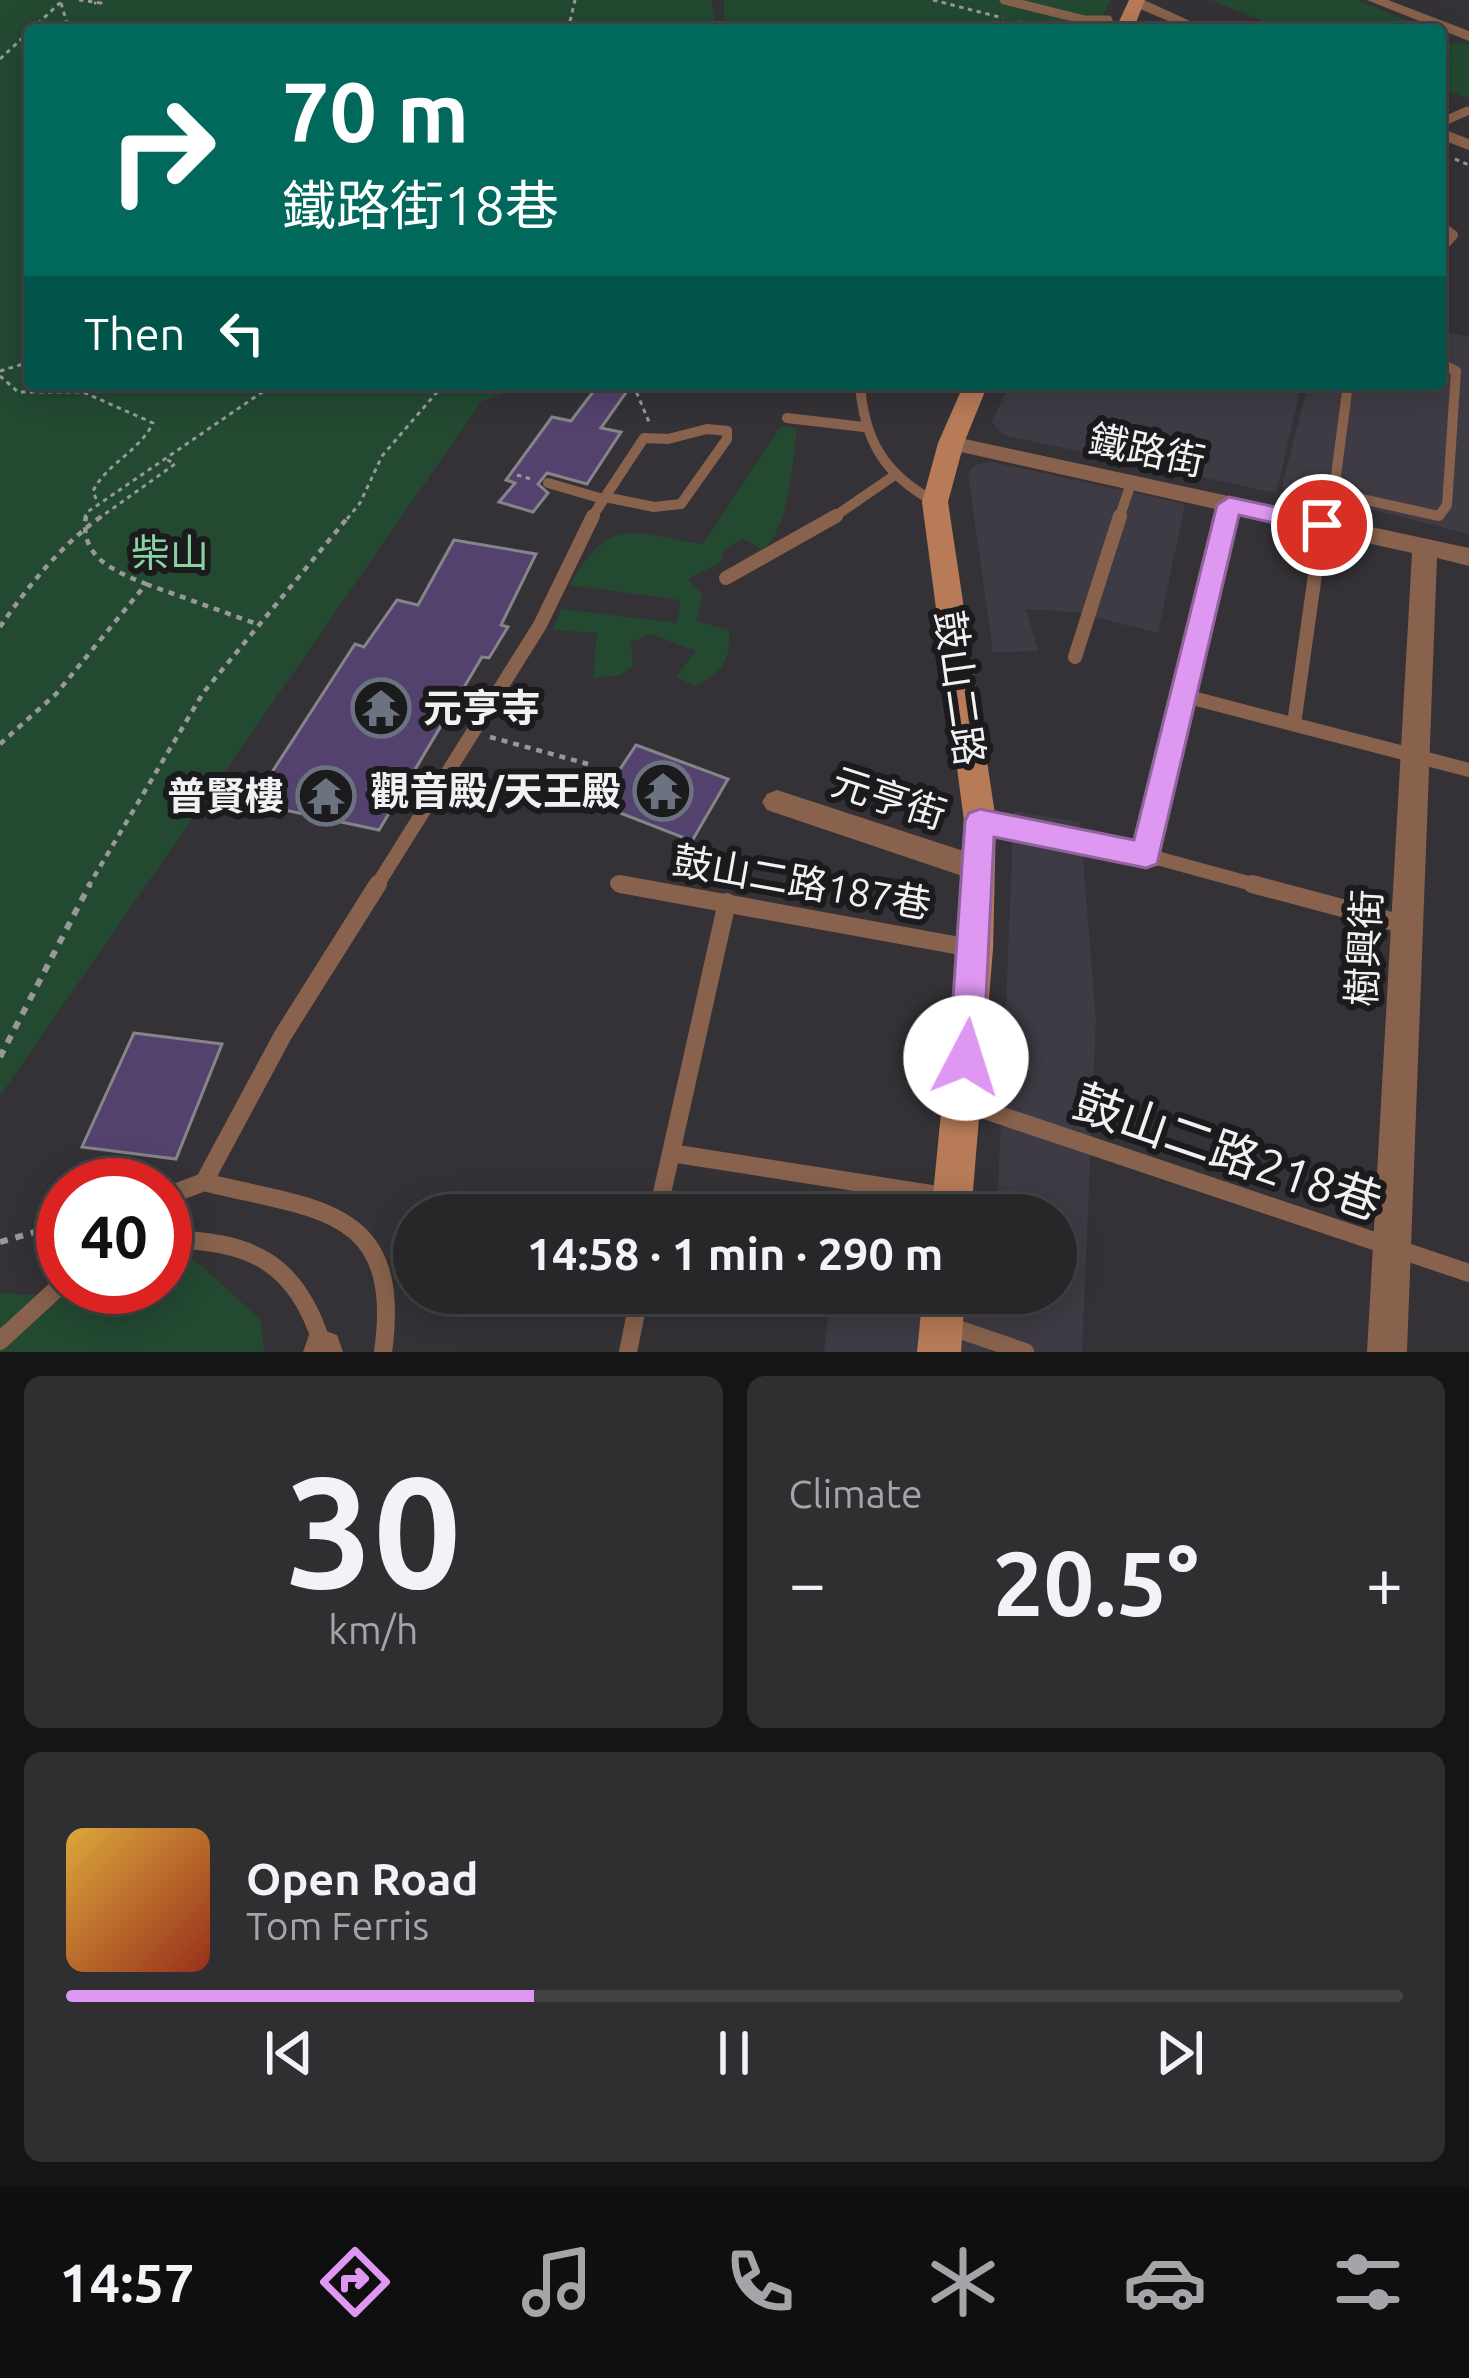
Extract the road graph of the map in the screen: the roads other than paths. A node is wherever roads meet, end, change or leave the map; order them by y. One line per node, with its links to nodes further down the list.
1 (1004, 0): 4 (lane)
2 (1374, 0): 6 (street)
3 (1136, 1): 5 (street)
4 (1110, 24)
5 (1188, 24)
6 (1440, 24)
7 (1446, 366): 10 (lane)
8 (861, 390): 12 (lane)
9 (973, 390): 13 (street, 鼓山二路)
10 (1347, 390)
11 (787, 418): 12 (lane)
12 (864, 427): 14 (lane)
13 (951, 443): 16 (street, 鐵路街); 18 (street, 鼓山二路)
14 (892, 477): 18 (lane); 23 (lane)
15 (548, 483): 17 (lane)
16 (1131, 483): 19 (street, 鐵路街); 24 (lane)
17 (604, 498): 17 (lane); 39 (lane)
18 (934, 502): 30 (street, 鼓山二路)
19 (1229, 505): 20 (street, 鐵路街); 25 (lane)
20 (1322, 525): 21 (street, 鐵路街); 26 (lane)
21 (1425, 548): 22 (street, 鐵路街); 27 (street, 樹興街)
22 (1469, 557)
23 (726, 578)
24 (1075, 657)
25 (1184, 696): 26 (lane); 31 (lane)
26 (1294, 724): 27 (lane)
27 (1415, 755): 28 (lane); 35 (street, 樹興街)
28 (1469, 770)
29 (777, 802): 32 (street, 元亨街)
30 (980, 821): 31 (lane); 32 (street, 鼓山二路)
31 (1146, 855): 35 (lane)
32 (976, 868): 36 (street, 鼓山二路)
33 (616, 883): 34 (lane, 鼓山二路187巷)
34 (727, 902): 36 (lane, 鼓山二路187巷); 38 (lane)
35 (1407, 925): 45 (street, 樹興街)
36 (975, 949): 37 (street, 鼓山二路)
37 (962, 1102): 43 (street, 鼓山二路); 45 (lane, 鼓山二路218巷)
38 (670, 1153): 41 (lane); 42 (lane)
39 (206, 1176): 40 (lane); 52 (lane)
40 (192, 1184)
41 (661, 1194)
42 (888, 1194)
43 (953, 1194)
44 (192, 1240): 51 (lane)
45 (1391, 1249): 46 (lane, 鼓山二路218巷); 55 (street, 樹興街)
46 (1469, 1273)
47 (36, 1308): 50 (lane)
48 (636, 1314): 53 (lane)
49 (941, 1323): 54 (lane)
50 (0, 1341)
51 (323, 1351)
52 (383, 1352)
53 (628, 1352)
54 (1025, 1352)
55 (1387, 1352)

